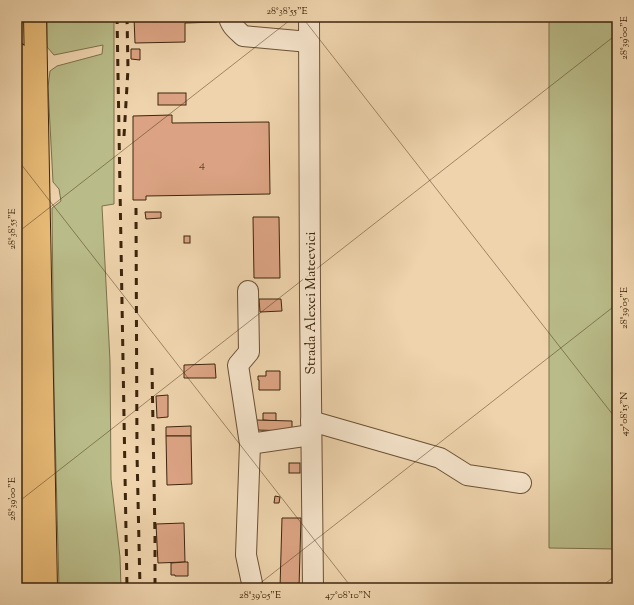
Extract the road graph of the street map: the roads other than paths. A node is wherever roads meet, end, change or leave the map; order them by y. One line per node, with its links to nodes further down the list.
1 (35, 17): 11 (highway)
2 (229, 17): 4 (street)
3 (309, 17): 4 (street, Strada Alexei Mateevici)
4 (309, 42): 7 (street, Strada Alexei Mateevici)
5 (17, 54): 10 (highway)
6 (248, 291): 8 (street)
7 (311, 428): 8 (street); 9 (street); 13 (street, Strada Alexei Mateevici)
8 (250, 444): 12 (street)
9 (521, 484)
10 (29, 588)
11 (46, 588)
12 (253, 588)
13 (313, 588)

